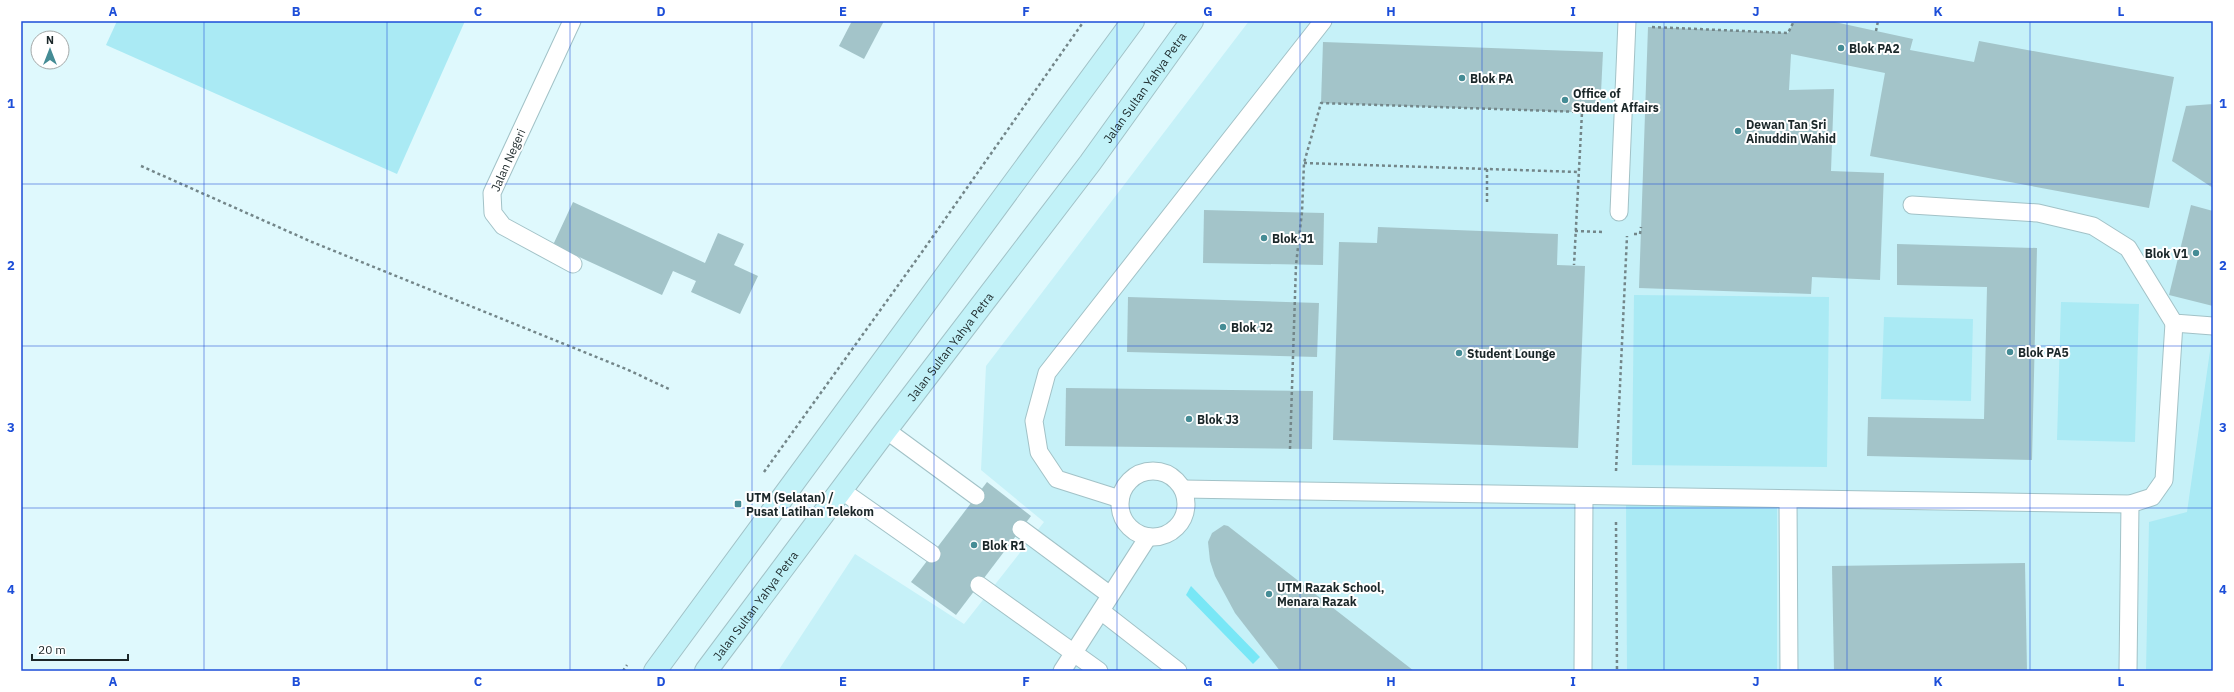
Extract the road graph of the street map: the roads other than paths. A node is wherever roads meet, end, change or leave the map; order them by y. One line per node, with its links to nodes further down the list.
1 (572, 21): 8 (lane, Jalan Negeri)
2 (1133, 21): 26 (main road)
3 (1192, 21): 11 (main road, Jalan Sultan Yahya Petra)
4 (1323, 21): 16 (lane)
5 (1627, 21): 7 (lane)
6 (1912, 206): 9 (lane)
7 (1619, 212)
8 (573, 264)
9 (2174, 323): 10 (lane); 18 (lane)
10 (2213, 326)
11 (886, 430): 13 (main road, Jalan Sultan Yahya Petra); 14 (lane)
12 (1183, 489): 15 (lane); 16 (lane); 20 (lane)
13 (841, 490): 21 (lane); 27 (main road, Jalan Sultan Yahya Petra)
14 (976, 496)
15 (1584, 496): 17 (lane); 31 (lane)
16 (1120, 499): 20 (lane)
17 (1788, 499): 18 (lane); 32 (lane)
18 (2130, 504): 33 (lane)
19 (1021, 529): 23 (lane)
20 (1148, 537): 23 (lane)
21 (932, 554)
22 (979, 585): 25 (lane)
23 (1110, 596): 24 (lane)
24 (1101, 611): 25 (lane); 30 (lane)
25 (1074, 652): 28 (lane); 29 (lane)
26 (654, 671)
27 (706, 671)
28 (1062, 671)
29 (1099, 671)
30 (1178, 671)
31 (1583, 671)
32 (1789, 671)
33 (2128, 671)

